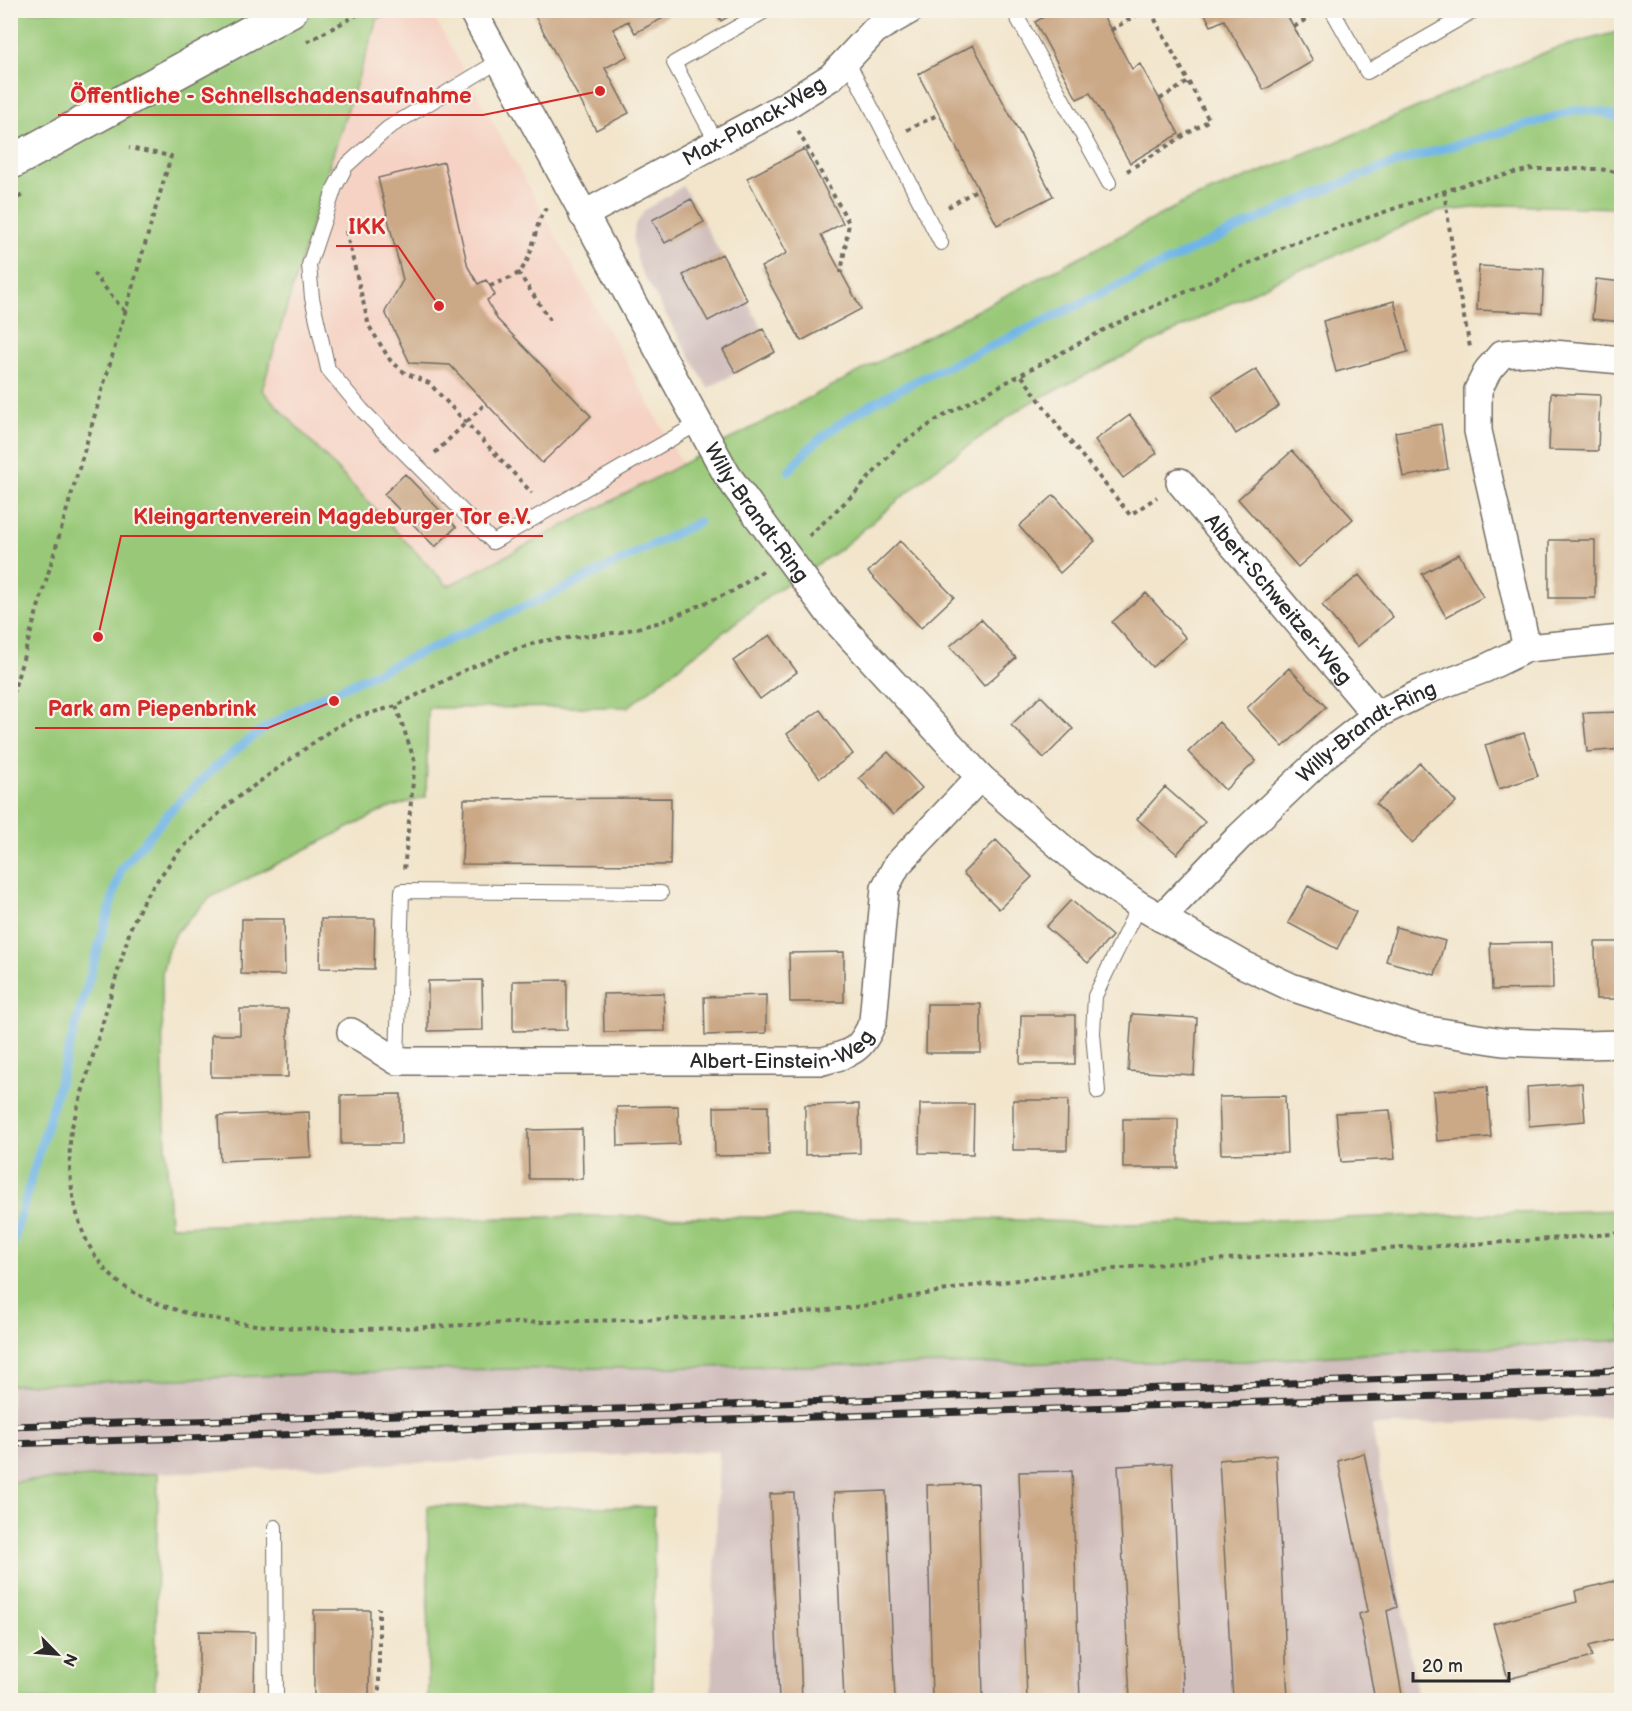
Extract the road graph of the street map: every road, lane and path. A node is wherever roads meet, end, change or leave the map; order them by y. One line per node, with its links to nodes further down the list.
1 (291, 10): 22 (main road)
2 (472, 10): 14 (street, Willy-Brandt-Ring)
3 (767, 10): 20 (lane)
4 (910, 10): 13 (street, Max-Planck-Weg)
5 (1013, 10): 24 (lane)
6 (1145, 10): 12 (path)
7 (1150, 10): 15 (path)
8 (1321, 10): 11 (path)
9 (1332, 10): 10 (lane)
10 (1475, 10)
11 (1294, 27)
12 (1111, 30)
13 (847, 60): 17 (street, Max-Planck-Weg); 19 (lane)
14 (500, 61): 25 (street, Willy-Brandt-Ring); 26 (lane)
15 (1188, 82): 16 (path); 24 (path)
16 (1160, 99)
17 (785, 106): 20 (street, Max-Planck-Weg); 34 (path)
18 (939, 114): 19 (path)
19 (889, 140): 30 (lane)
20 (717, 143): 29 (street, Max-Planck-Weg)
21 (129, 148): 36 (path)
22 (10, 163)
23 (1622, 173): 28 (path)
24 (1109, 183)
25 (565, 184): 29 (street, Willy-Brandt-Ring); 32 (path)
26 (335, 187): 42 (path); 44 (lane)
27 (978, 189): 30 (path)
28 (1444, 191): 39 (path); 40 (path)
29 (583, 215): 43 (street, Willy-Brandt-Ring)
30 (928, 218): 31 (lane)
31 (941, 243)
32 (518, 272): 35 (path); 37 (path)
33 (93, 273): 36 (path)
34 (841, 273)
35 (490, 286)
36 (125, 312): 50 (path)
37 (550, 320)
38 (1622, 360): 40 (street)
39 (1022, 376): 45 (path); 47 (path)
40 (1478, 390): 49 (street)
41 (486, 404): 42 (path)
42 (466, 423): 44 (path); 46 (path)
43 (697, 424): 46 (lane); 47 (street, Willy-Brandt-Ring)
44 (419, 467): 46 (lane)
45 (1180, 482): 52 (street, Albert-Schweitzer-Weg)
46 (548, 510)
47 (785, 556): 51 (path); 53 (street, Willy-Brandt-Ring)
48 (1622, 639): 49 (street, Willy-Brandt-Ring)
49 (1527, 648): 52 (street, Willy-Brandt-Ring)
50 (10, 703)
51 (396, 706): 54 (path); 61 (path)
52 (1377, 715): 56 (street, Willy-Brandt-Ring)
53 (980, 777): 56 (street, Willy-Brandt-Ring); 59 (street, Albert-Einstein-Weg)
54 (402, 891): 55 (lane); 59 (lane)
55 (661, 893)
56 (1150, 912): 58 (street, Willy-Brandt-Ring); 60 (lane)
57 (351, 1032): 59 (street)
58 (1622, 1044)
59 (397, 1061)
60 (1098, 1092)
61 (1622, 1233)
62 (275, 1527): 64 (lane)
63 (380, 1608): 65 (path)
64 (276, 1701)
65 (379, 1701)

